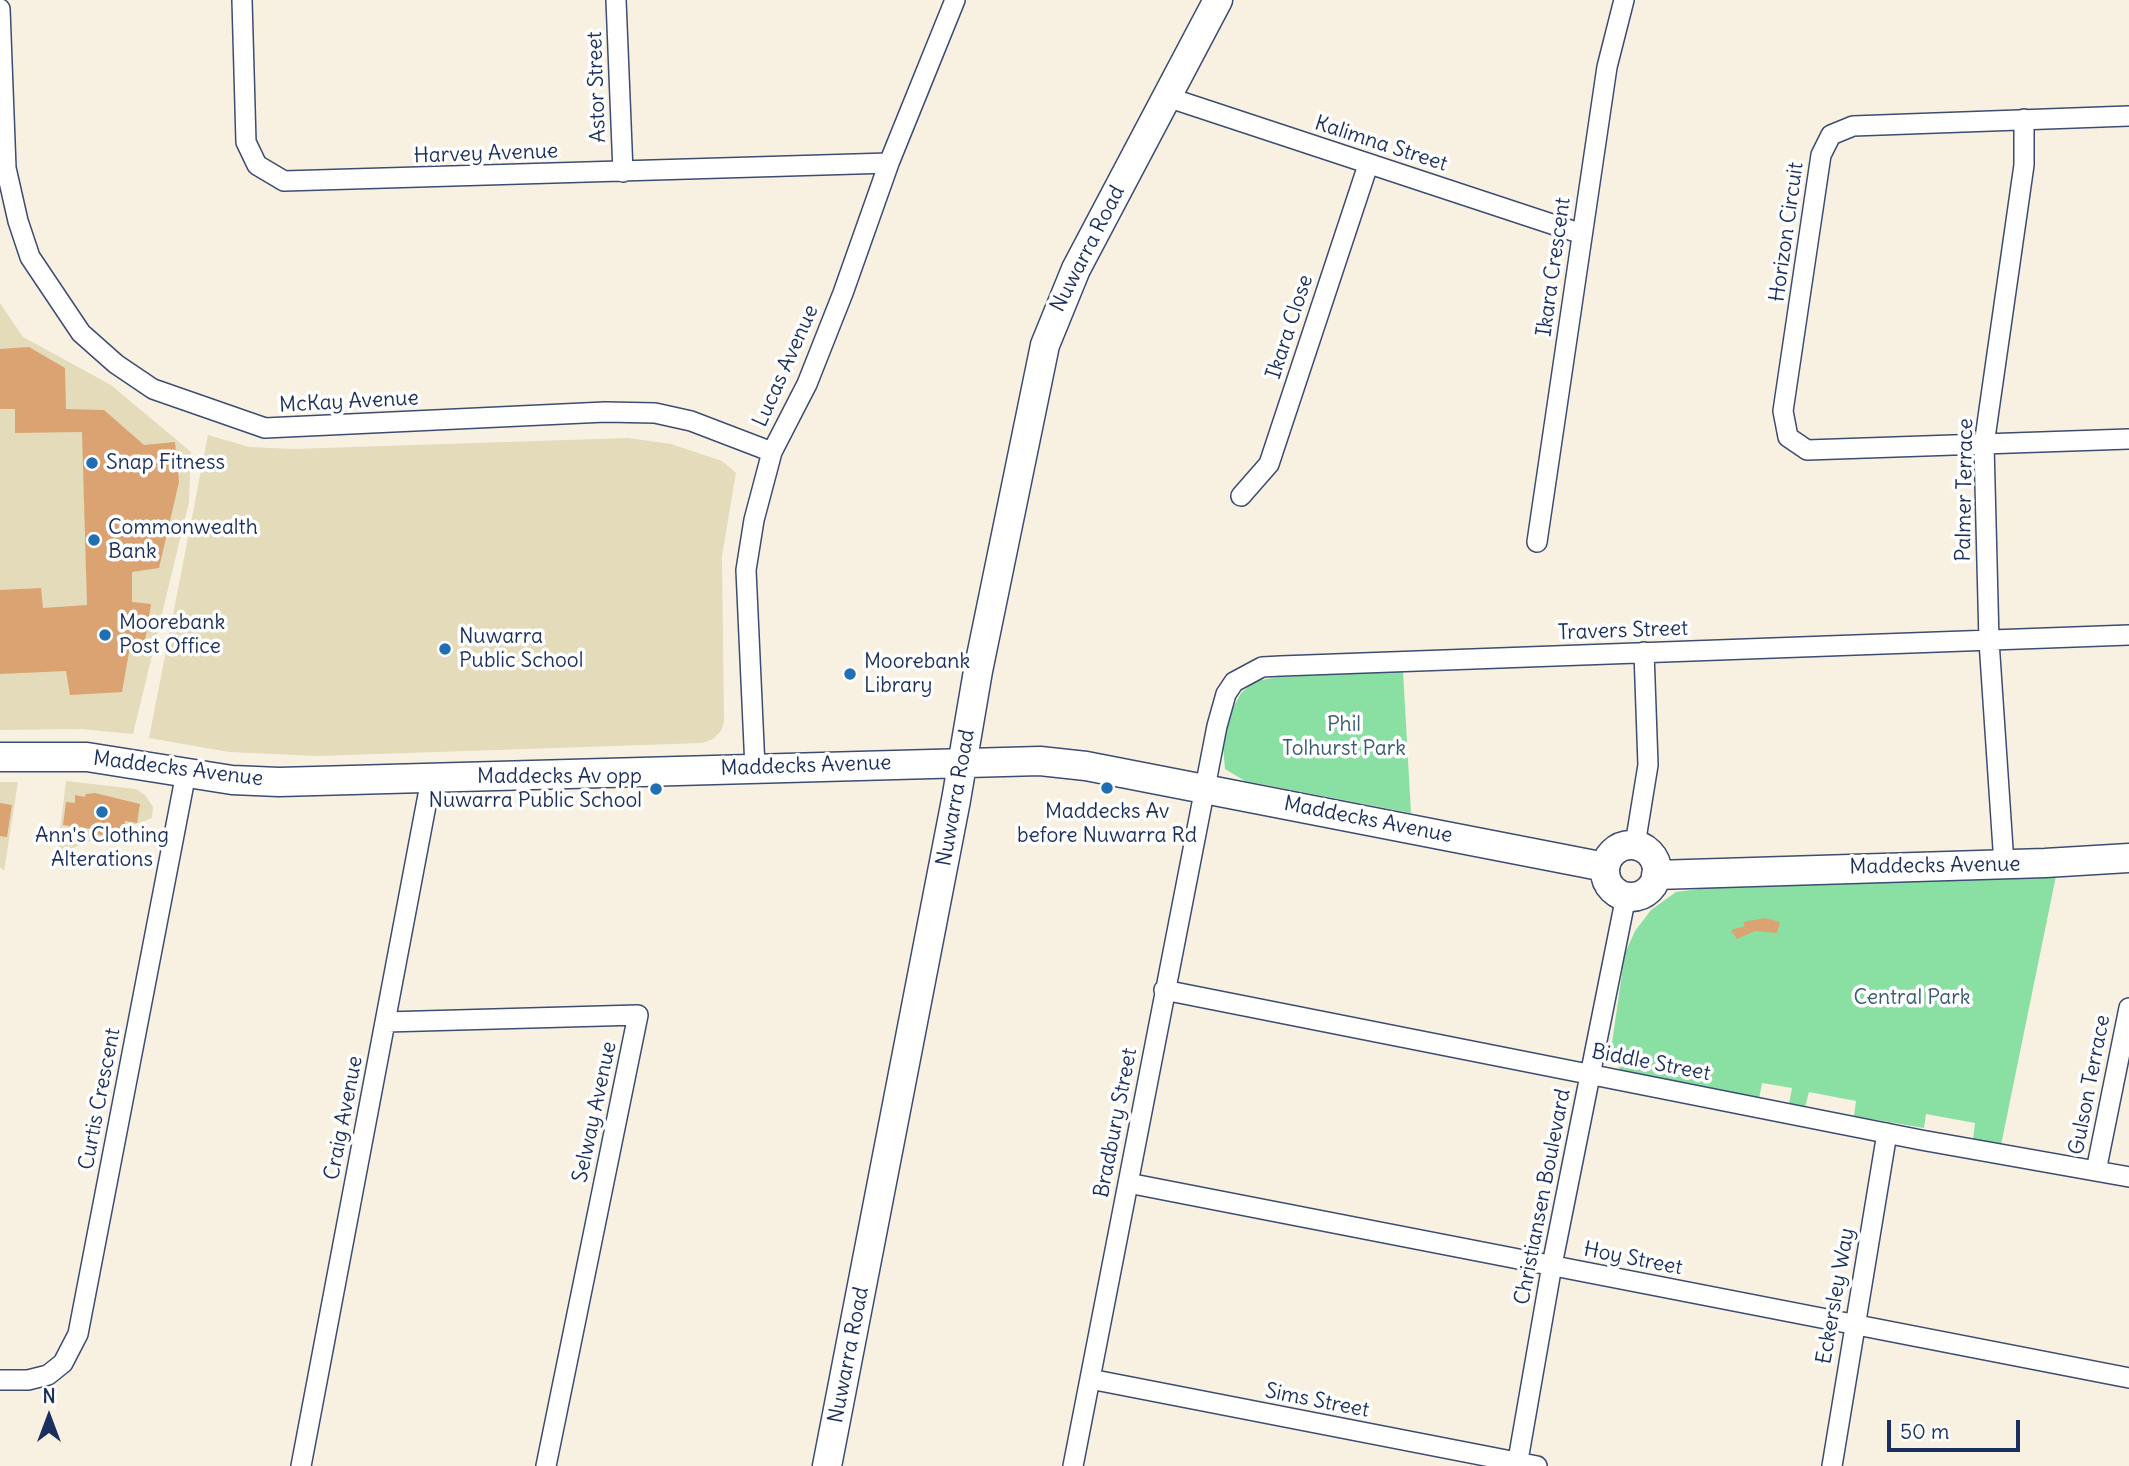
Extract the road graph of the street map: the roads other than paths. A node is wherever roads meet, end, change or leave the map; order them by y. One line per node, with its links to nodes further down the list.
1 (242, 0): 12 (street, Harvey Avenue)
2 (616, 0): 12 (street, Astor Street)
3 (955, 0): 10 (street, Lucas Avenue)
4 (1218, 0): 7 (street, Nuwarra Road)
5 (1624, 0): 13 (street, Ikara Crescent)
6 (0, 9): 16 (street, McKay Avenue)
7 (1167, 97): 11 (street, Kalimna Street); 23 (street, Nuwarra Road)
8 (2129, 116): 9 (street, Horizon Circuit)
9 (2024, 119): 15 (street, Palmer Terrace); 15 (street, Horizon Circuit)
10 (889, 163): 12 (street, Harvey Avenue); 16 (street, Lucas Avenue)
11 (1368, 165): 13 (street, Kalimna Street); 17 (street, Ikara Close)
12 (623, 172)
13 (1582, 234): 18 (street, Ikara Crescent)
14 (2129, 439): 15 (street)
15 (1984, 444): 20 (street, Palmer Terrace)
16 (772, 452): 24 (street, Lucas Avenue)
17 (1241, 496)
18 (1536, 542)
19 (2129, 635): 20 (street, Travers Street)
20 (1989, 641): 21 (street, Travers Street); 30 (street, Palmer Terrace)
21 (1644, 652): 27 (street, Travers Street); 28 (street)
22 (0, 757): 25 (street, Maddecks Avenue)
23 (964, 761): 24 (street, Maddecks Avenue); 27 (street, Maddecks Avenue); 50 (street, Nuwarra Road)
24 (755, 768): 26 (street, Maddecks Avenue)
25 (186, 773): 26 (street, Maddecks Avenue); 46 (street, Curtis Crescent)
26 (431, 779): 36 (street, Craig Avenue)
27 (1204, 789): 31 (street, Maddecks Avenue); 34 (street, Bradbury Street)
28 (1635, 845): 31 (street); 32 (street)
29 (2129, 858): 30 (street, Maddecks Avenue)
30 (2004, 864): 32 (street, Maddecks Avenue)
31 (1605, 867): 33 (street)
32 (1656, 875): 33 (street)
33 (1626, 896): 37 (street, Christiansen Boulevard)
34 (1164, 990): 37 (street, Biddle Street); 41 (street, Bradbury Street)
35 (2129, 1008): 39 (street, Gulson Terrace)
36 (386, 1022): 48 (street, Craig Avenue); 49 (street, Selway Avenue)
37 (1590, 1075): 38 (street, Biddle Street); 42 (street, Christiansen Boulevard)
38 (1887, 1133): 39 (street, Biddle Street); 43 (street, Eckersley Way)
39 (2096, 1171): 40 (street, Biddle Street)
40 (2129, 1177)
41 (1128, 1183): 42 (street, Hoy Street); 45 (street, Bradbury Street)
42 (1552, 1265): 43 (street, Hoy Street); 47 (street, Christiansen Boulevard)
43 (1853, 1326): 44 (street, Hoy Street); 53 (street, Eckersley Way)
44 (2129, 1378)
45 (1090, 1379): 47 (street, Sims Street); 51 (street, Bradbury Street)
46 (0, 1380)
47 (1517, 1464): 52 (street, Sims Street)
48 (301, 1466)
49 (546, 1466)
50 (827, 1466)
51 (1073, 1466)
52 (1537, 1466)
53 (1832, 1466)

